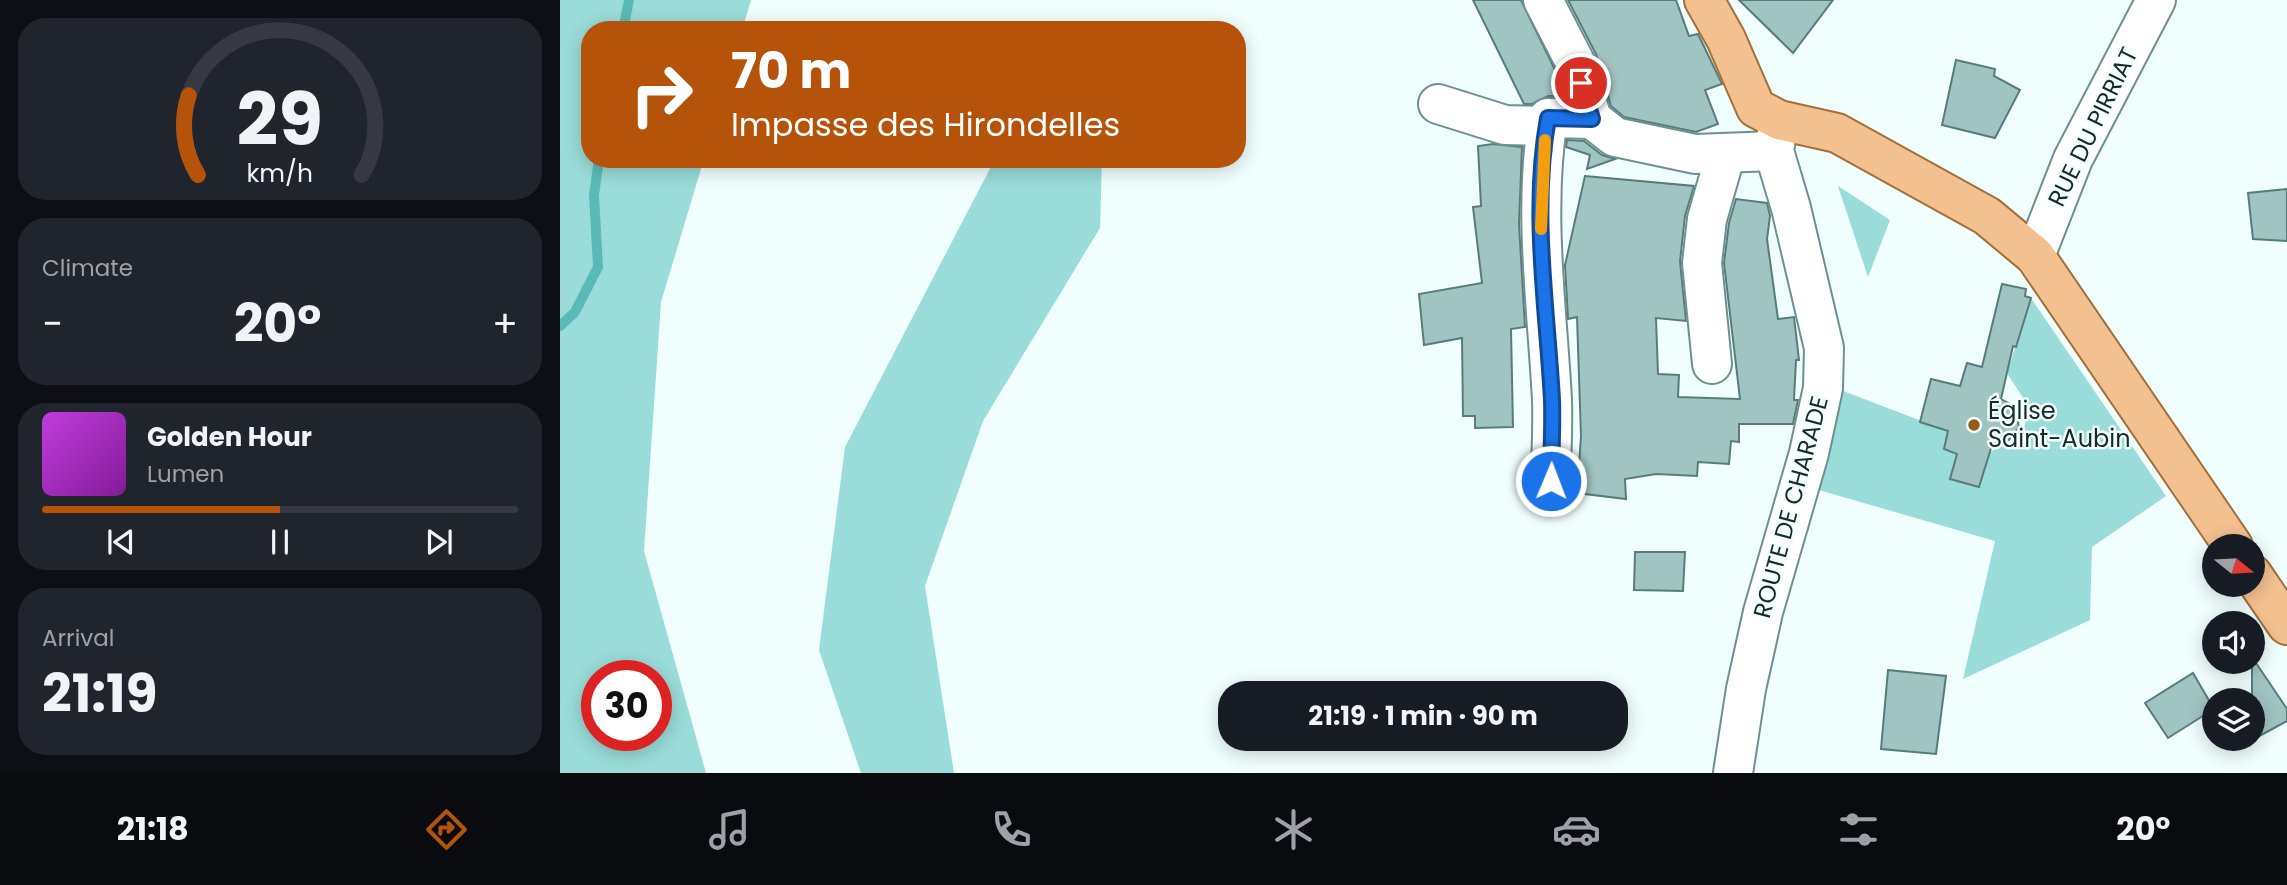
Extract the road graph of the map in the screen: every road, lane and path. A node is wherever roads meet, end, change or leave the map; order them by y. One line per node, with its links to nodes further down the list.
1 (1543, 0): 5 (street)
2 (1704, 0): 7 (main road)
3 (2156, 0): 9 (street, RUE DU PIRRIAT)
4 (1438, 104): 6 (street)
5 (1592, 119): 6 (street); 8 (street)
6 (1547, 126): 11 (street)
7 (1776, 136): 8 (street); 9 (main road); 15 (street, ROUTE DE CHARADE)
8 (1726, 153): 10 (street)
9 (2035, 256): 12 (main road)
10 (1712, 364)
11 (1551, 481)
12 (2225, 534)
13 (2265, 593): 14 (main road)
14 (2287, 625)
15 (1733, 773)

